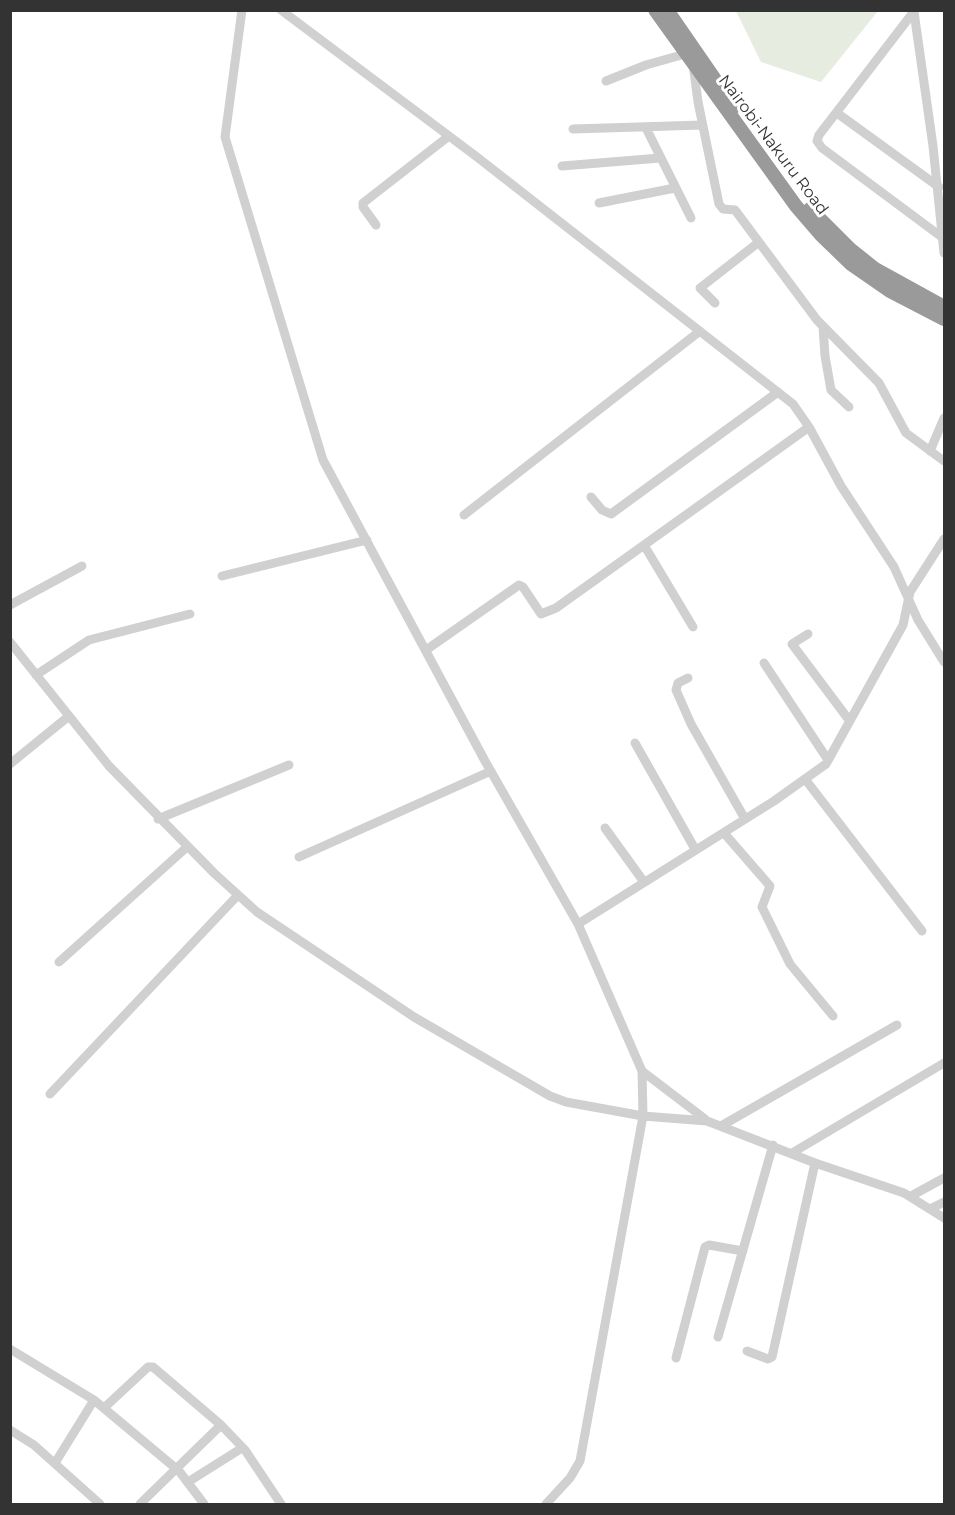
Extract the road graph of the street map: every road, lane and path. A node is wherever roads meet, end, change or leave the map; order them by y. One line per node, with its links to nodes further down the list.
1 (242, 10): 37 (street)
2 (281, 10): 12 (street)
3 (655, 10): 6 (highway, Nairobi-Nakuru Road)
4 (667, 10): 24 (highway)
5 (914, 11): 8 (street); 15 (street)
6 (689, 59): 7 (street); 9 (street); 25 (highway, Nairobi-Nakuru Road)
7 (606, 81)
8 (837, 112): 15 (street); 20 (street)
9 (702, 125): 10 (street); 21 (street)
10 (646, 128): 11 (street); 13 (street)
11 (573, 129)
12 (449, 136): 19 (street); 27 (street)
13 (660, 158): 14 (street); 16 (street)
14 (562, 166)
15 (939, 187): 20 (street)
16 (675, 188): 17 (street); 18 (street)
17 (599, 203)
18 (691, 218)
19 (376, 225)
20 (943, 238): 22 (street)
21 (759, 242): 23 (street); 26 (street)
22 (945, 253)
23 (715, 303)
24 (940, 304)
25 (945, 319)
26 (823, 327): 29 (street); 32 (street)
27 (700, 331): 28 (street); 35 (street)
28 (778, 392): 31 (street); 34 (street)
29 (849, 407)
30 (945, 418): 32 (street)
31 (809, 427): 38 (street); 41 (street)
32 (930, 451): 33 (street)
33 (945, 461)
34 (591, 496)
35 (465, 515)
36 (945, 539): 41 (street)
37 (367, 540): 40 (street); 47 (street)
38 (645, 545): 44 (street); 47 (street)
39 (82, 566): 42 (street)
40 (222, 576)
41 (909, 599): 48 (street); 53 (street)
42 (10, 605)
43 (190, 614): 50 (street)
44 (693, 627)
45 (808, 634): 53 (street)
46 (11, 643): 50 (street)
47 (426, 650): 58 (street)
48 (945, 662)
49 (764, 663): 55 (street)
50 (36, 675): 52 (street)
51 (688, 678): 61 (street)
52 (69, 716): 56 (street); 60 (street)
53 (849, 720): 55 (street)
54 (635, 743): 65 (street)
55 (828, 760): 59 (street)
56 (10, 764)
57 (289, 765): 60 (street)
58 (491, 771): 66 (street); 69 (street)
59 (805, 779): 61 (street); 70 (street)
60 (158, 819): 64 (street)
61 (745, 819): 63 (street)
62 (605, 828): 67 (street)
63 (724, 833): 65 (street); 72 (street)
64 (187, 847): 68 (street); 71 (street)
65 (695, 849): 67 (street)
66 (299, 857)
67 (644, 882): 69 (street)
68 (238, 896): 76 (street); 77 (street)
69 (578, 924): 75 (street)
70 (922, 931)
71 (59, 962)
72 (833, 1016)
73 (897, 1025): 79 (street)
74 (945, 1063): 81 (street)
75 (642, 1071): 77 (street); 78 (street)
76 (50, 1094)
77 (643, 1116): 78 (street); 105 (street)
78 (707, 1120): 79 (street)
79 (721, 1126): 80 (street)
80 (773, 1145): 81 (street); 88 (street)
81 (792, 1153): 82 (street)
82 (815, 1163): 84 (street); 91 (street)
83 (945, 1178): 84 (street)
84 (911, 1196): 86 (street)
85 (945, 1202): 86 (street)
86 (932, 1208): 87 (street)
87 (945, 1218)
88 (743, 1251): 89 (street); 92 (street)
89 (718, 1337)
90 (10, 1349): 93 (street)
91 (747, 1351)
92 (676, 1358)
93 (94, 1400): 94 (street); 98 (street)
94 (104, 1408): 95 (street); 99 (street)
95 (220, 1425): 97 (street); 99 (street)
96 (10, 1430): 98 (street)
97 (242, 1448): 100 (street); 104 (street)
98 (55, 1463): 101 (street)
99 (175, 1468): 100 (street); 102 (street)
100 (188, 1482): 103 (street)
101 (100, 1504)
102 (140, 1504)
103 (204, 1504)
104 (281, 1504)
105 (546, 1504)

